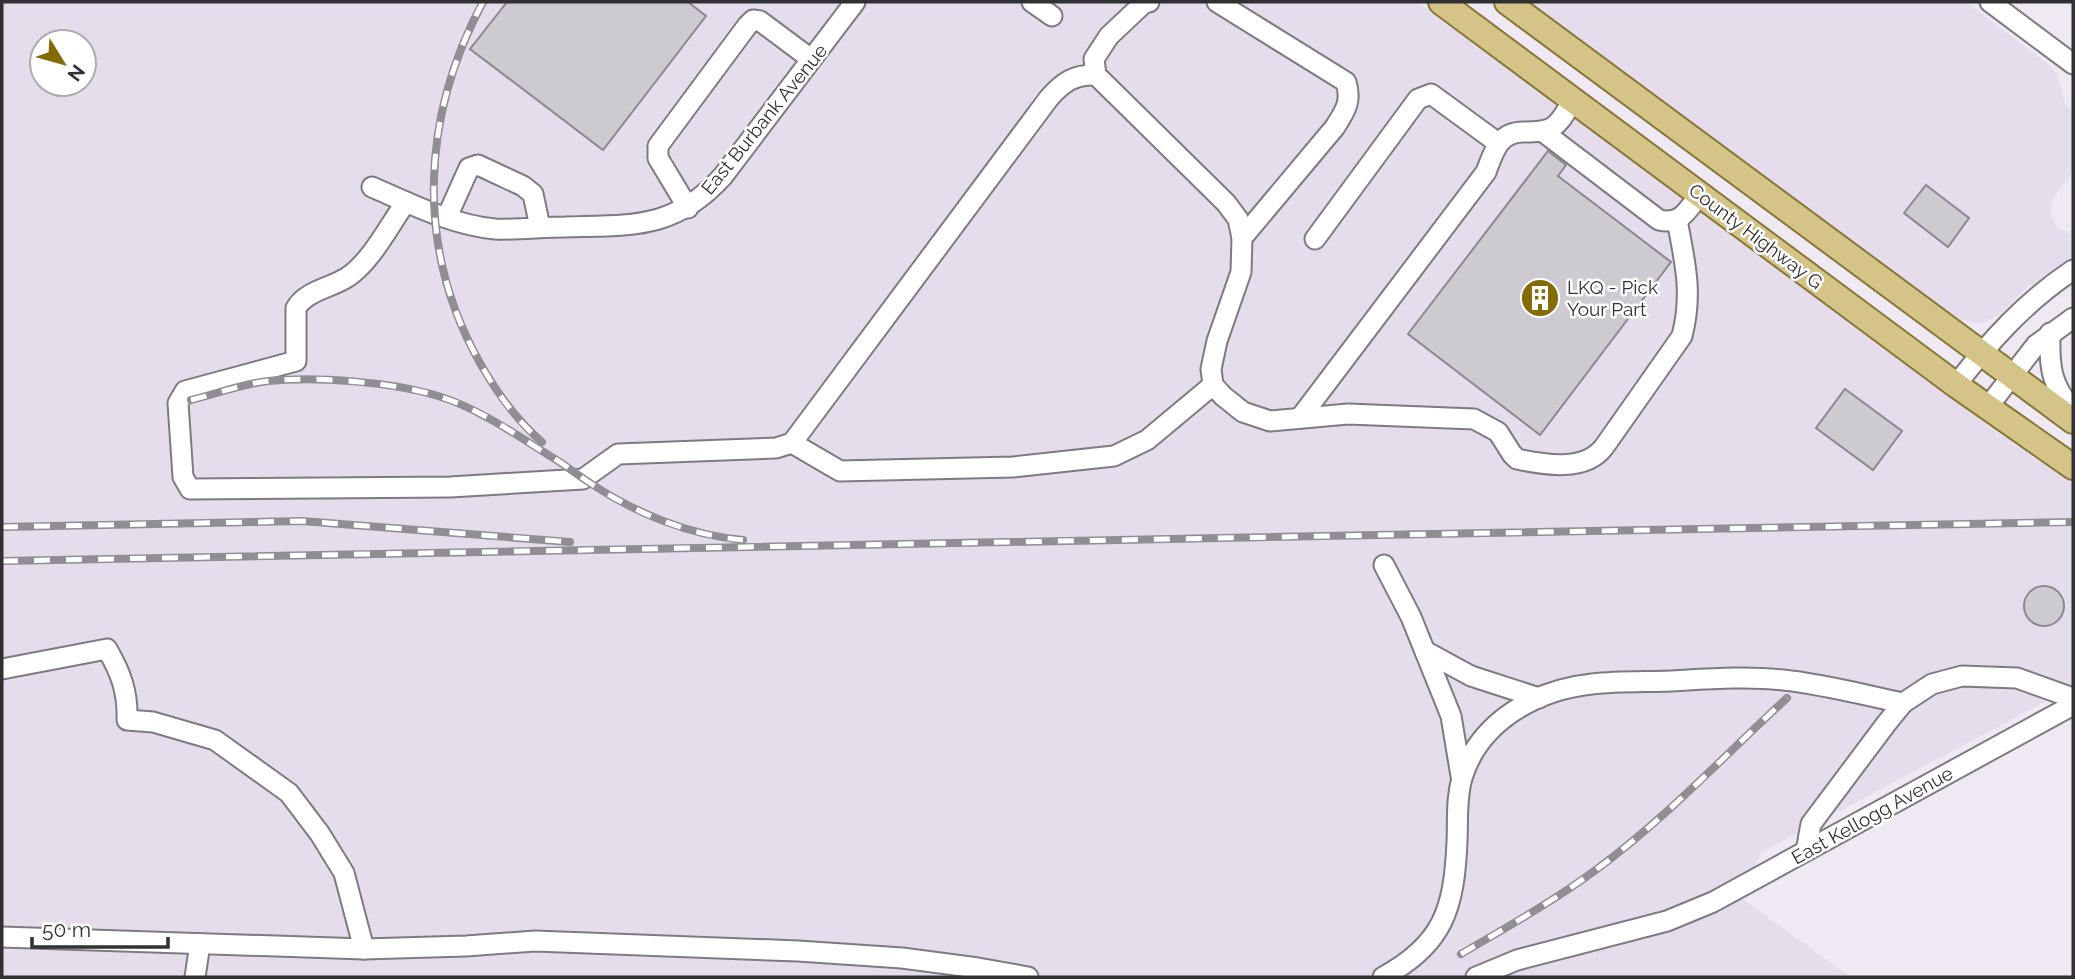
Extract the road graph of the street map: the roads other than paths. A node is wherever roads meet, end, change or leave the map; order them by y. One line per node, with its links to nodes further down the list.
1 (855, 2): 9 (street, East Burbank Avenue)
2 (1032, 2): 8 (street)
3 (1149, 2): 12 (street)
4 (1217, 2): 23 (street)
5 (1441, 2): 13 (main road, County Highway G)
6 (1507, 2): 11 (main road, County Highway G)
7 (1990, 2): 10 (street)
8 (1052, 16)
9 (811, 60): 19 (street, East Burbank Avenue); 19 (street)
10 (2073, 64)
11 (1597, 68): 13 (main road); 28 (main road, County Highway G)
12 (1096, 75): 23 (street); 36 (street)
13 (1573, 100): 14 (street); 17 (main road, County Highway G)
14 (1542, 131): 15 (street); 21 (street)
15 (1498, 143): 24 (street); 34 (street)
16 (373, 187): 18 (street, East Burbank Avenue)
17 (1700, 194): 21 (street); 31 (main road, County Highway G)
18 (406, 202): 20 (street, East Burbank Avenue); 36 (street)
19 (688, 208): 22 (street, East Burbank Avenue)
20 (447, 217): 22 (street, East Burbank Avenue); 22 (street)
21 (1677, 220): 34 (street)
22 (540, 228)
23 (1242, 238): 30 (street)
24 (1315, 239)
25 (2073, 271): 28 (street)
26 (2073, 318): 27 (street)
27 (2050, 334): 29 (street); 33 (street)
28 (1981, 353): 29 (main road, County Highway G); 31 (street)
29 (2012, 374): 32 (street); 35 (main road, County Highway G)
30 (1213, 385): 34 (street); 36 (street)
31 (1956, 385): 32 (main road, County Highway G)
32 (1987, 408): 37 (main road, County Highway G)
33 (2073, 410)
34 (1300, 418)
35 (2073, 421)
36 (792, 443)
37 (2073, 467)
38 (1384, 565): 39 (street)
39 (1425, 651): 41 (street); 45 (street)
40 (2, 669): 49 (street)
41 (1539, 698): 43 (street); 45 (street)
42 (2073, 698): 43 (street)
43 (1903, 703): 46 (street)
44 (2073, 705): 46 (street, East Kellogg Avenue)
45 (1461, 781): 52 (street)
46 (1806, 851): 53 (street, East Kellogg Avenue)
47 (2, 937): 48 (street)
48 (200, 944): 49 (street); 50 (street)
49 (364, 949): 51 (street)
50 (195, 977)
51 (1028, 977)
52 (1384, 977)
53 (1476, 977)

